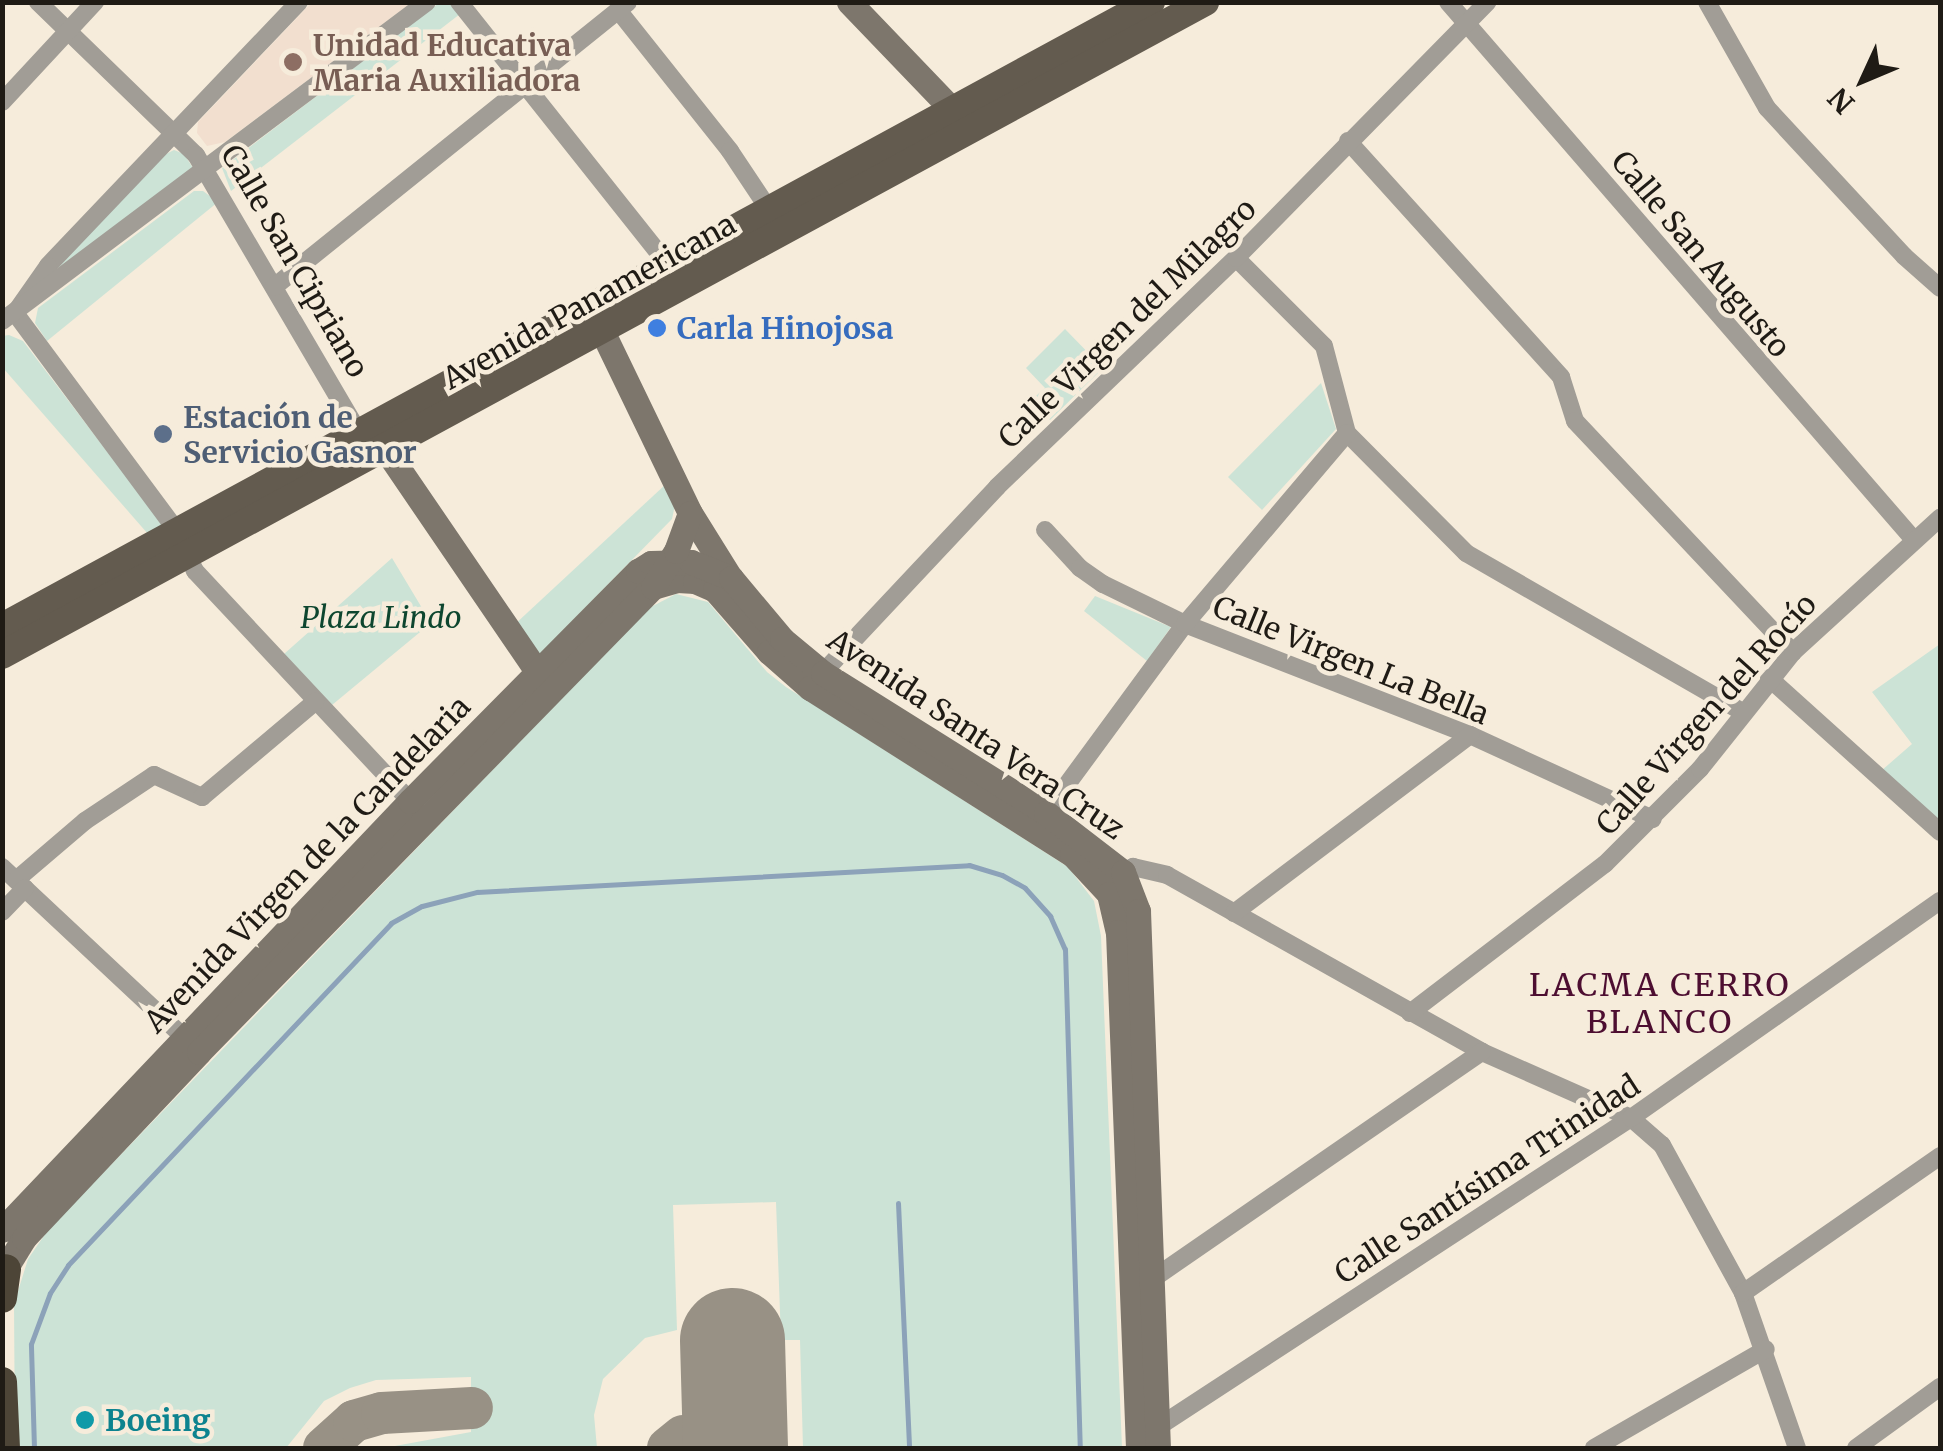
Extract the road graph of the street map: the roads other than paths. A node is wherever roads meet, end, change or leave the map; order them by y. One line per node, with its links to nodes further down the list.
1 (38, 2): 14 (street, Calle San Cipriano)
2 (96, 2): 14 (street)
3 (299, 2): 18 (street)
4 (427, 2): 20 (street)
5 (459, 2): 15 (street)
6 (848, 2): 17 (main road)
7 (1150, 2): 17 (main road, Avenida Panamericana)
8 (1205, 2): 17 (main road, Avenida Panamericana)
9 (1448, 2): 13 (street, Calle San Augusto)
10 (1488, 2): 13 (street, Calle Virgen del Milagro)
11 (1707, 2): 25 (street)
12 (623, 6): 15 (street); 21 (street)
13 (1468, 21): 19 (street, Calle Virgen del Milagro); 33 (street, Calle San Augusto)
14 (69, 30): 16 (street); 18 (street, Calle San Cipriano)
15 (526, 86): 23 (street); 24 (street)
16 (2, 102)
17 (963, 120): 21 (main road, Avenida Panamericana); 23 (main road, Avenida Panamericana)
18 (176, 132): 20 (street, Calle San Cipriano); 26 (street)
19 (1348, 142): 22 (street, Calle Virgen del Milagro); 40 (street)
20 (207, 170): 24 (street, Calle San Cipriano); 26 (street)
21 (770, 211): 23 (main road, Avenida Panamericana)
22 (1236, 258): 28 (street); 43 (street, Calle Virgen del Milagro)
23 (677, 276): 27 (main road, Avenida Panamericana); 29 (main road, Avenida Panamericana)
24 (274, 287): 29 (street, Calle San Cipriano)
25 (1940, 288)
26 (8, 317): 34 (street)
27 (602, 330): 29 (main road, Avenida Panamericana); 30 (main road, Avenida Santa Vera Cruz)
28 (1348, 433): 38 (street); 46 (street)
29 (371, 437): 34 (main road, Avenida Panamericana); 44 (main road, Calle San Cipriano)
30 (690, 513): 35 (main road, Avenida Virgen de la Candelaria); 36 (main road, Avenida Santa Vera Cruz)
31 (1940, 518): 33 (street, Calle Virgen del Rocío)
32 (1045, 530): 38 (street, Calle Virgen La Bella)
33 (1914, 540): 40 (street, Calle Virgen del Rocío)
34 (182, 542): 39 (main road, Avenida Panamericana); 41 (main road, Avenida Panamericana); 45 (street)
35 (670, 561): 36 (main road); 37 (main road, Avenida Virgen de la Candelaria); 44 (main road, Avenida Virgen de la Candelaria)
36 (731, 578): 43 (main road, Avenida Santa Vera Cruz)
37 (653, 587): 43 (main road, Avenida Santa Vera Cruz); 44 (main road, Avenida Virgen de la Candelaria)
38 (1185, 624): 47 (street, Calle Virgen La Bella); 49 (street)
39 (2, 627)
40 (1792, 652): 42 (street, Calle Virgen del Rocío)
41 (2, 654)
42 (1769, 678): 46 (street, Calle Virgen del Rocío); 51 (street)
43 (816, 680): 49 (main road, Avenida Santa Vera Cruz); 53 (main road, Avenida Santa Vera Cruz)
44 (545, 682): 48 (main road, Avenida Virgen de la Candelaria)
45 (315, 702): 48 (street); 52 (street)
46 (1743, 712): 50 (street, Calle Virgen del Rocío)
47 (1470, 736): 50 (street, Calle Virgen La Bella); 56 (street)
48 (418, 809): 58 (main road, Avenida Virgen de la Candelaria)
49 (1046, 813): 53 (main road, Avenida Santa Vera Cruz)
50 (1653, 819): 57 (street, Calle Virgen del Rocío)
51 (1940, 832)
52 (14, 878): 55 (street); 58 (street)
53 (1113, 879): 56 (street); 64 (main road, Avenida Santa Vera Cruz); 73 (main road, Avenida Santa Vera Cruz)
54 (1940, 902): 60 (street, Calle Santísima Trinidad)
55 (2, 912)
56 (1234, 912): 57 (street)
57 (1410, 1013): 59 (street)
58 (192, 1044): 62 (main road, Avenida Virgen de la Candelaria); 63 (main road, Avenida Virgen de la Candelaria)
59 (1482, 1052): 60 (street); 64 (street)
60 (1631, 1118): 65 (street); 71 (street, Calle Santísima Trinidad)
61 (1940, 1156): 65 (street)
62 (2, 1230)
63 (4, 1280)
64 (1151, 1280): 71 (main road, Avenida Santa Vera Cruz)
65 (1744, 1293): 66 (street)
66 (1766, 1349): 74 (street); 75 (street)
67 (3, 1361): 68 (highway)
68 (2, 1370)
69 (2, 1382): 72 (highway)
70 (1940, 1387): 76 (street)
71 (1158, 1438)
72 (5, 1448)
73 (1138, 1448)
74 (1594, 1448)
75 (1798, 1448)
76 (1856, 1448)

